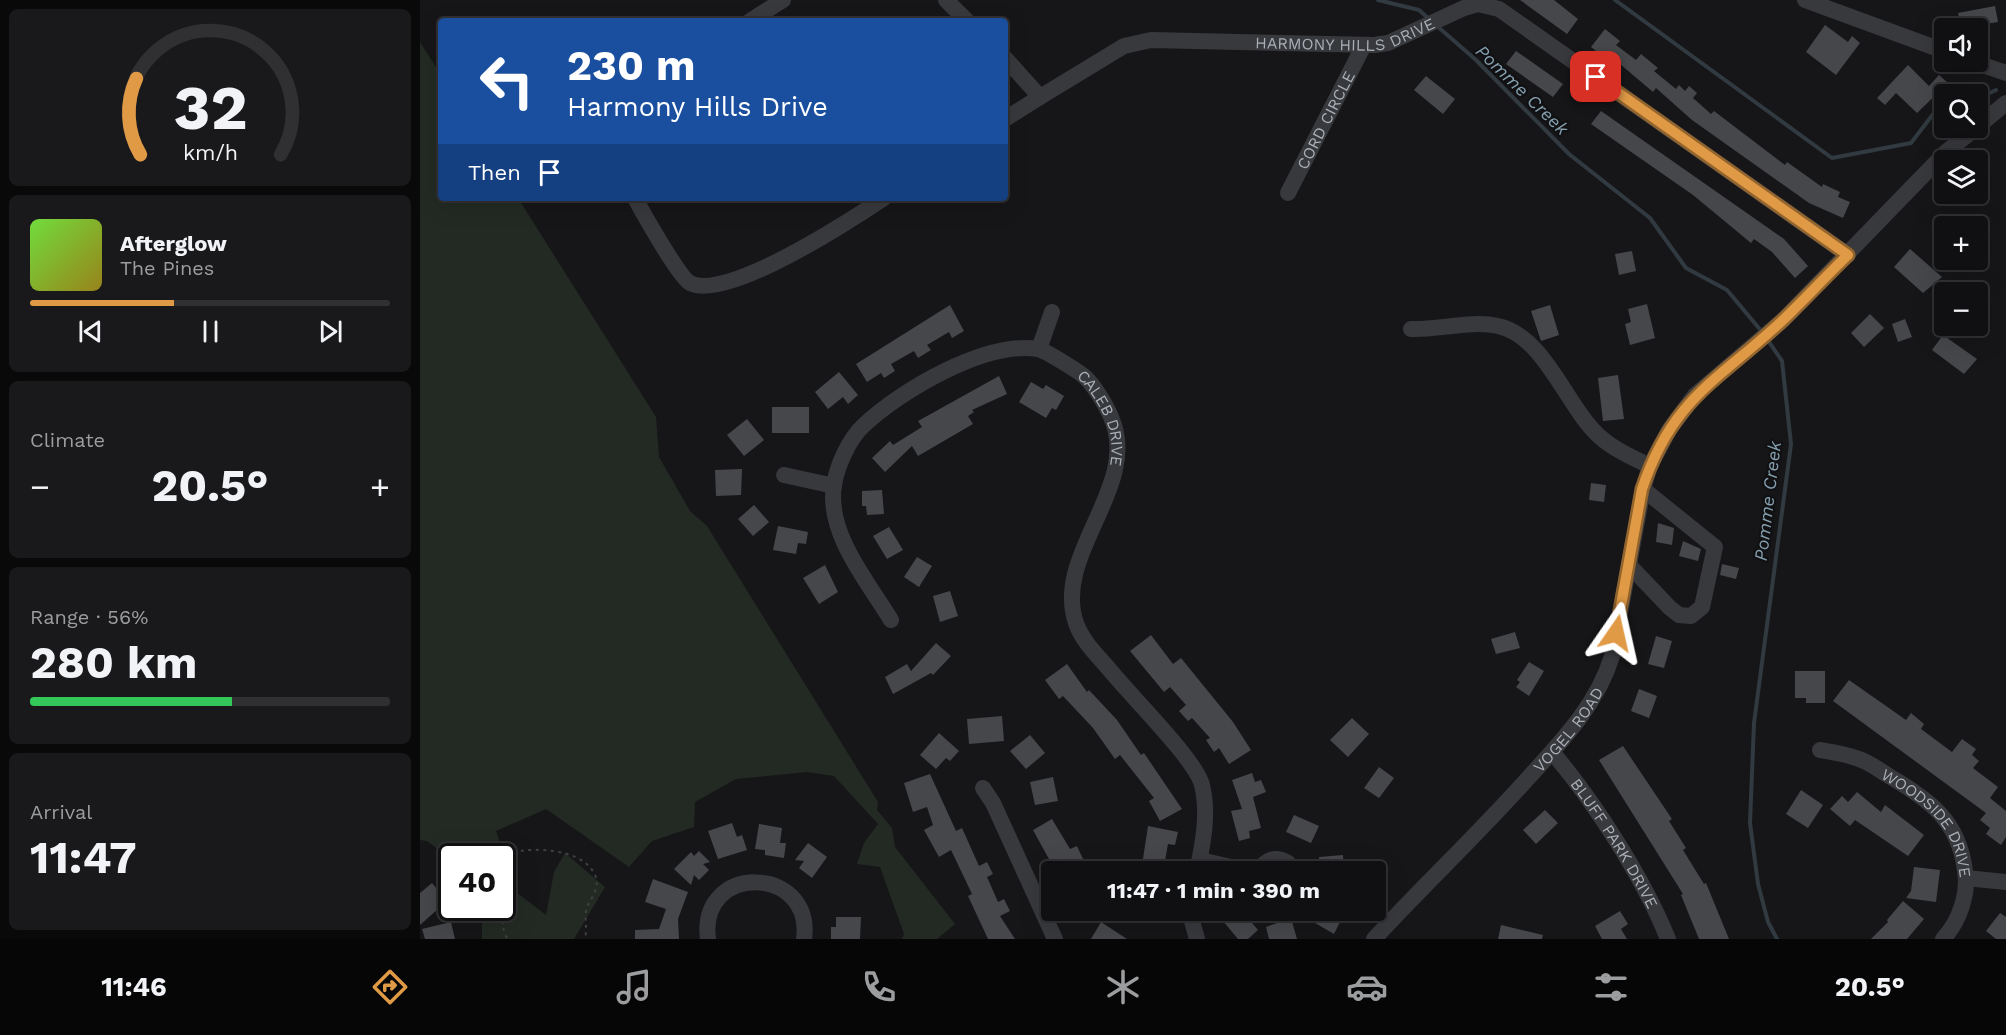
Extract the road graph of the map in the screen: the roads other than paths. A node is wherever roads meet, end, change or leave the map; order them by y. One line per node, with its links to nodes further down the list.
1 (783, 0): 4 (street)
2 (946, 0): 5 (street)
3 (1805, 0): 7 (street)
4 (755, 18)
5 (964, 18)
6 (1364, 45): 11 (street, HARMONY HILLS DRIVE); 16 (street, CORD CIRCLE); 19 (street, HARMONY HILLS DRIVE)
7 (1934, 47)
8 (1008, 61): 11 (street)
9 (1988, 67): 10 (street)
10 (2006, 73)
11 (1040, 97): 13 (street, HARMONY HILLS DRIVE)
12 (2006, 104): 14 (street, VOGEL ROAD)
13 (1008, 117)
14 (1988, 118)
15 (1963, 138): 19 (street, VOGEL ROAD)
16 (1288, 192)
17 (636, 201): 18 (street)
18 (879, 201)
19 (1848, 255): 23 (street, VOGEL ROAD)
20 (1052, 312): 22 (street)
21 (1411, 329): 23 (street)
22 (1039, 349): 25 (street); 32 (street, CALEB DRIVE)
23 (1650, 466): 26 (street, VOGEL ROAD)
24 (784, 475): 25 (street)
25 (834, 486): 28 (street)
26 (1642, 489): 27 (street, VOGEL ROAD); 27 (street)
27 (1629, 565): 30 (street, VOGEL ROAD)
28 (891, 620)
29 (1821, 750): 33 (street, WOODSIDE DRIVE)
30 (1552, 752): 40 (street, VOGEL ROAD); 41 (street, BLUFF PARK DRIVE)
31 (983, 788): 38 (street)
32 (1199, 861)
33 (1966, 878): 34 (street); 42 (street, WOODSIDE DRIVE)
34 (2006, 882)
35 (1192, 921): 39 (street)
36 (708, 939): 37 (street)
37 (804, 939)
38 (1056, 939)
39 (1197, 939)
40 (1374, 939)
41 (1668, 939)
42 (1943, 939)

